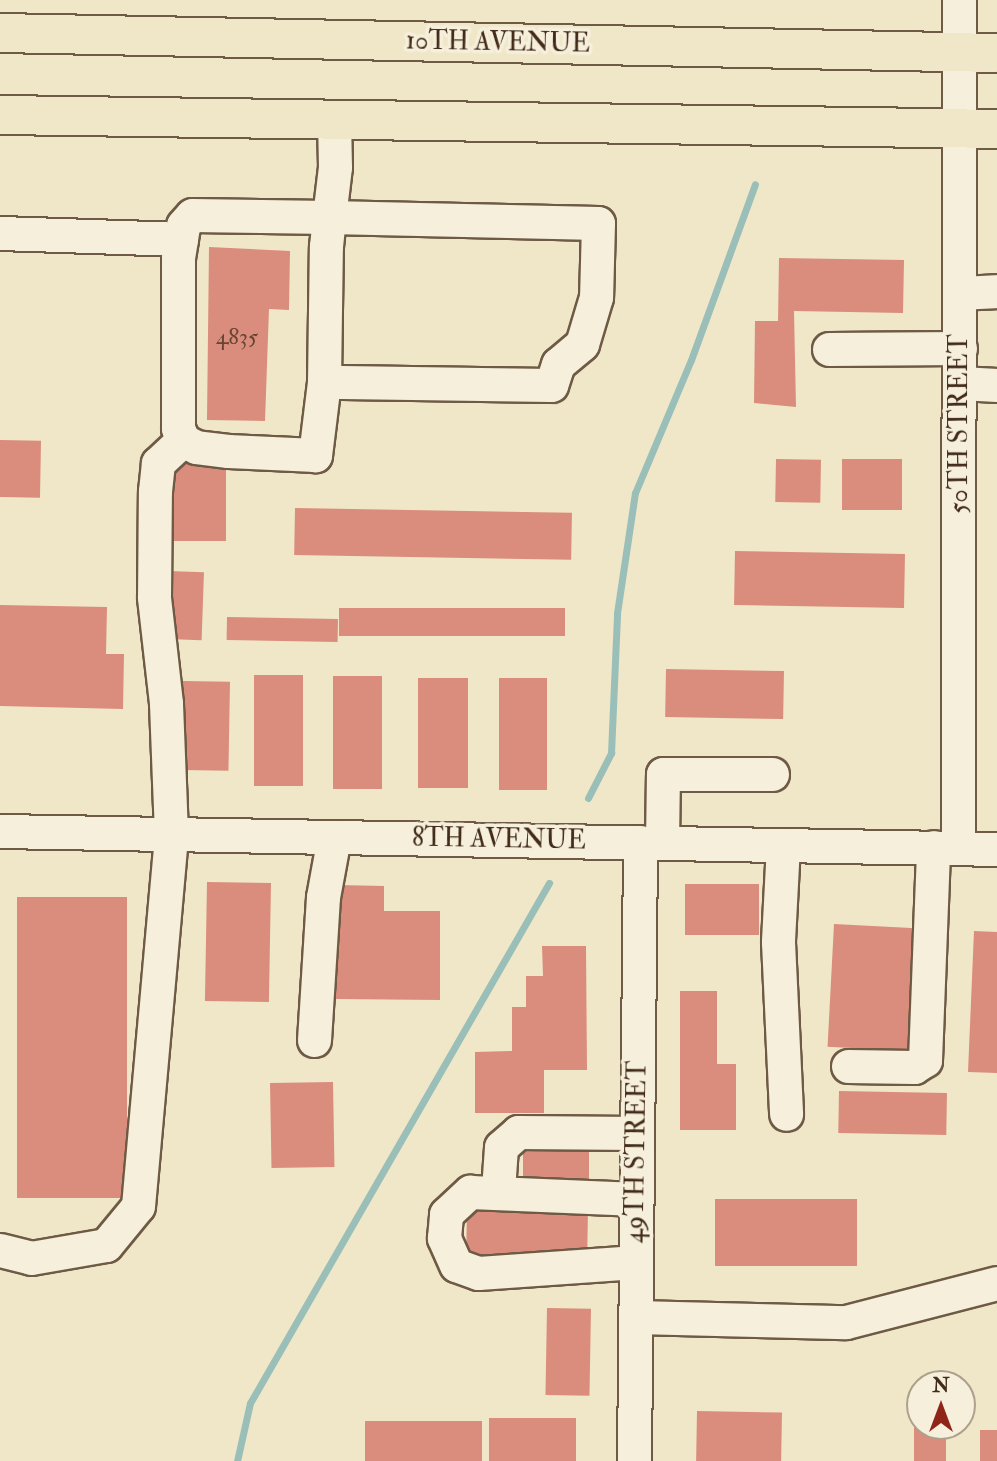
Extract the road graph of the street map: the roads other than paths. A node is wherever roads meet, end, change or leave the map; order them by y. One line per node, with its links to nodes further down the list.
1 (959, 0): 3 (street, 50TH STREET)
2 (0, 33): 3 (main road, 10TH AVENUE)
3 (978, 53): 6 (street, 50TH STREET)
4 (0, 115): 5 (main road)
5 (334, 119): 6 (main road); 7 (street)
6 (979, 128): 11 (street, 50TH STREET)
7 (329, 218): 9 (street); 14 (street); 14 (street)
8 (0, 233): 9 (street)
9 (181, 239): 17 (street)
10 (997, 291): 11 (street)
11 (960, 293): 12 (street, 50TH STREET)
12 (960, 348): 13 (street); 15 (street, 50TH STREET)
13 (829, 349)
14 (324, 382): 17 (street)
15 (960, 383): 16 (street); 24 (street, 50TH STREET)
16 (997, 385)
17 (183, 440): 20 (street)
18 (772, 774): 22 (street, 49TH STREET)
19 (0, 831): 20 (street, 8TH AVENUE)
20 (171, 834): 21 (street, 8TH AVENUE); 32 (street)
21 (334, 837): 22 (street, 8TH AVENUE); 26 (street)
22 (651, 842): 23 (street, 8TH AVENUE); 29 (street, 49TH STREET)
23 (783, 845): 24 (street, 8TH AVENUE); 28 (street)
24 (946, 848): 25 (street, 8TH AVENUE); 27 (street, 50TH STREET)
25 (997, 849)
26 (314, 1040)
27 (848, 1066)
28 (786, 1114)
29 (637, 1133): 30 (street); 31 (street, 49TH STREET)
30 (498, 1190): 31 (street); 33 (street)
31 (637, 1199): 33 (street, 49TH STREET)
32 (0, 1250)
33 (636, 1262): 35 (street, 49TH STREET)
34 (997, 1283): 35 (street)
35 (636, 1317): 36 (street, 49TH STREET)
36 (634, 1461)

